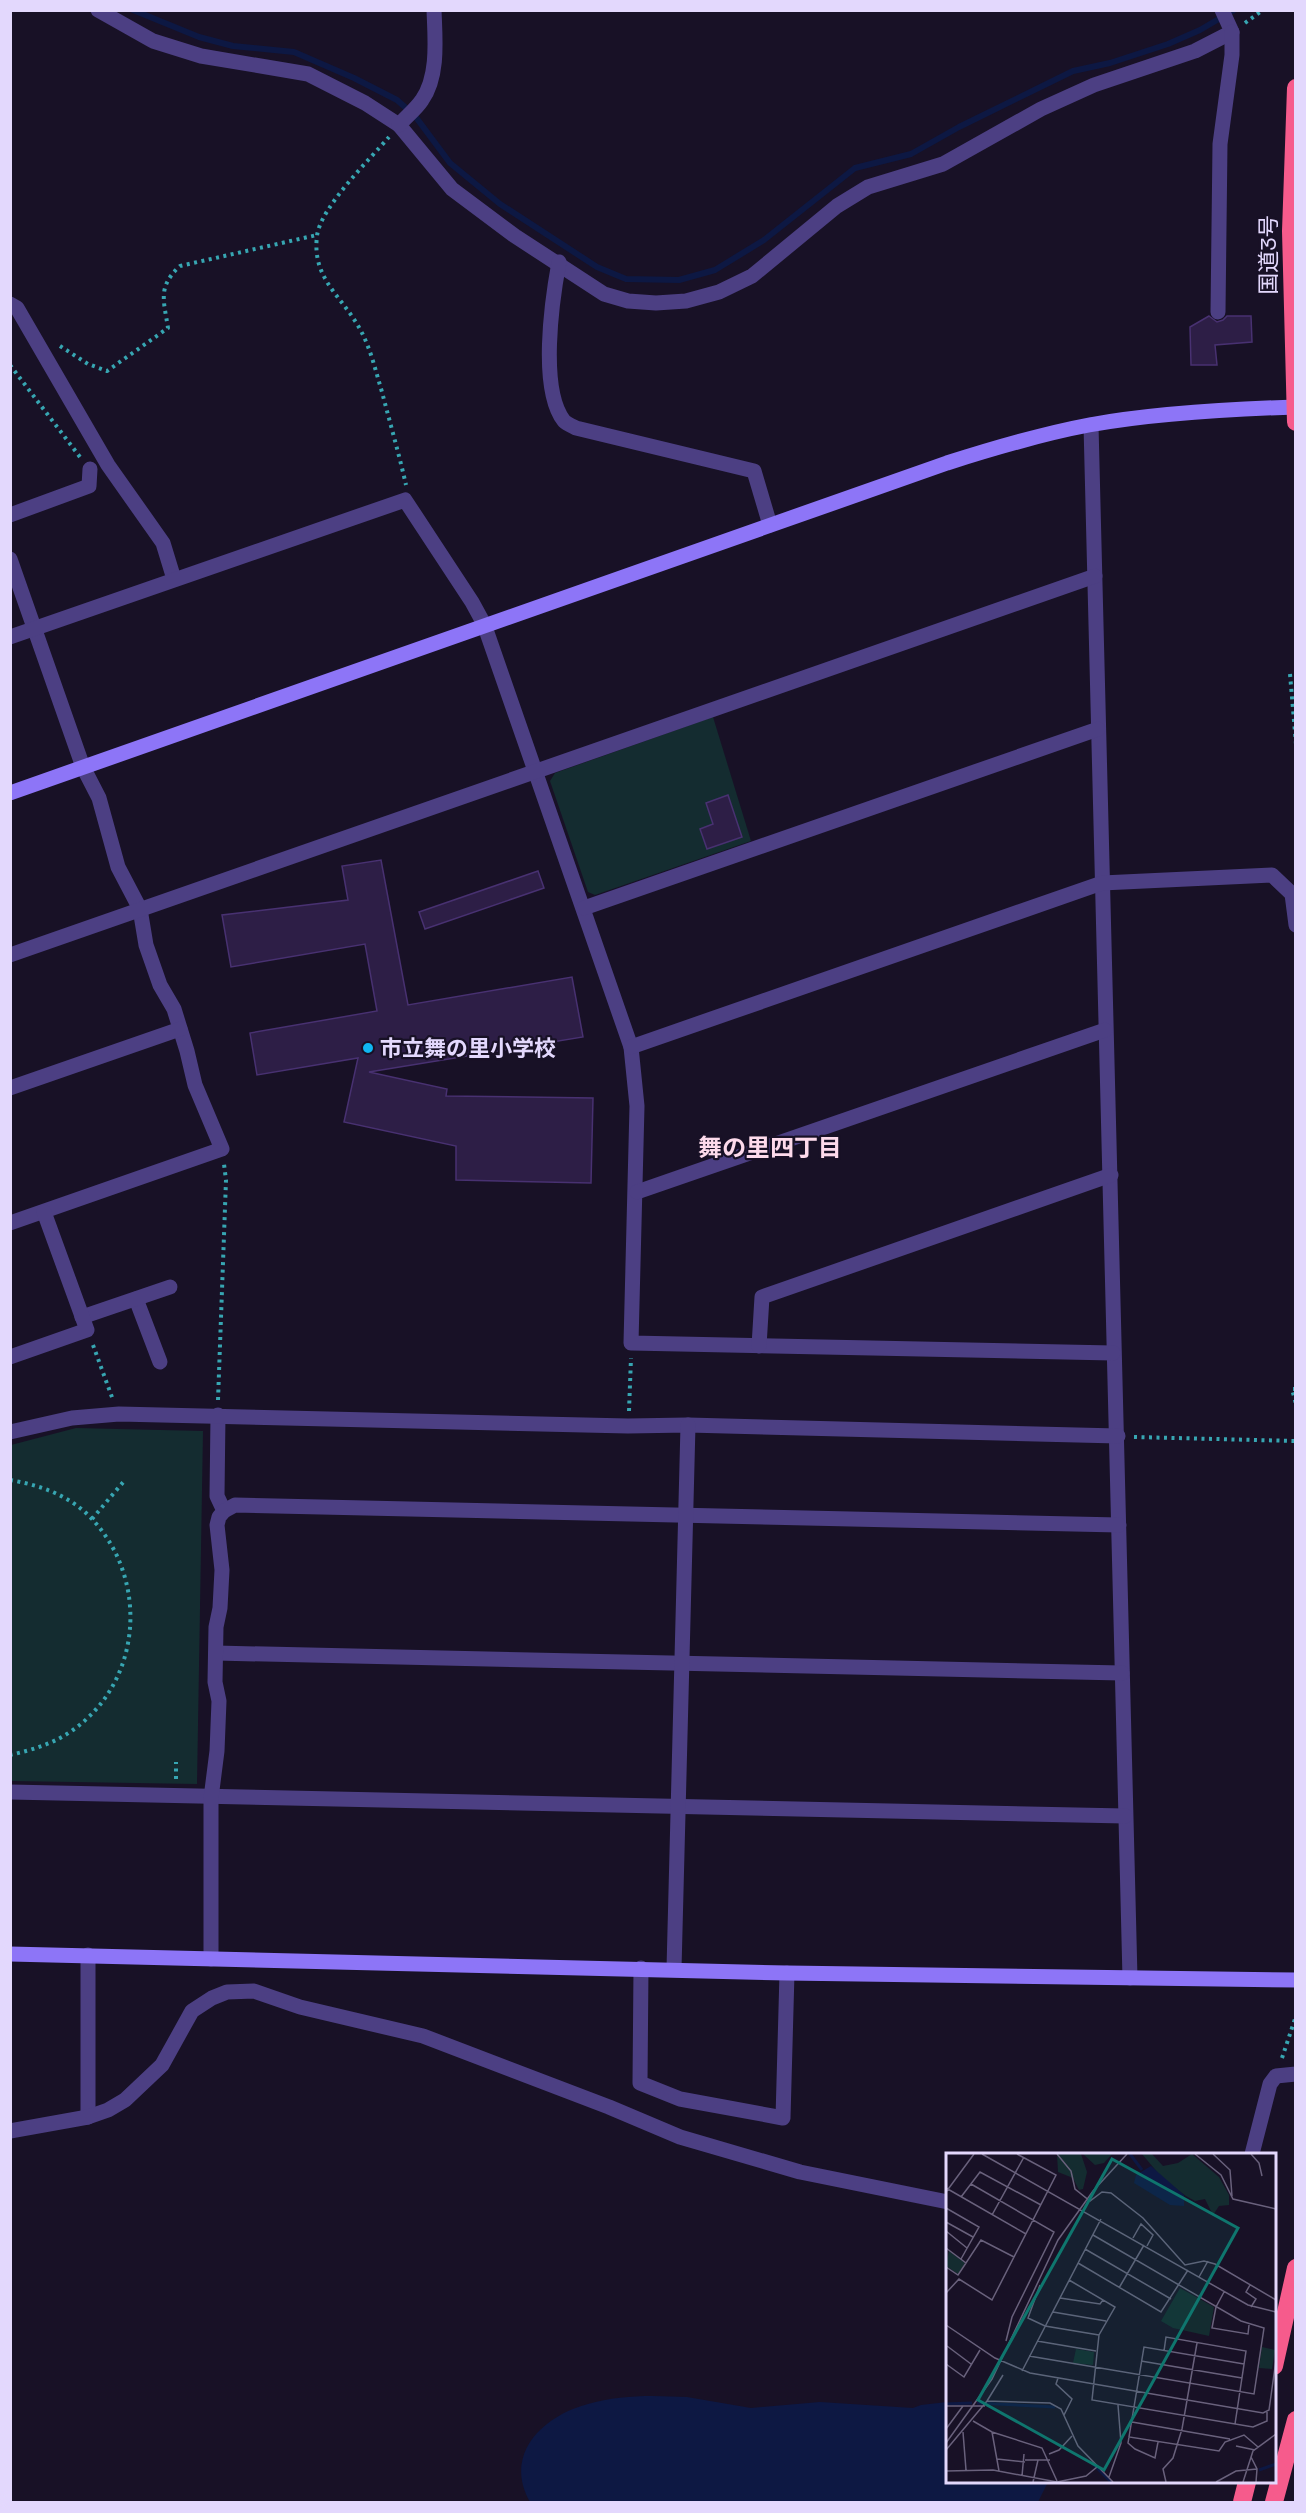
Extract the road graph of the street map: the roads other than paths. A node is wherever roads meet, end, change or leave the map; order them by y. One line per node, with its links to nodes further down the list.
1 (98, 10): 6 (street)
2 (434, 10): 6 (street)
3 (1222, 10): 4 (street)
4 (1232, 32): 7 (street); 9 (street)
5 (1296, 88): 10 (highway, 国道3号)
6 (399, 125): 7 (street)
7 (559, 262): 14 (street)
8 (10, 304): 17 (street)
9 (1218, 312)
10 (1295, 412): 11 (street)
11 (1091, 425): 14 (street); 16 (street)
12 (90, 469): 13 (street)
13 (10, 515)
14 (770, 525): 18 (street)
15 (10, 559): 19 (street)
16 (1095, 576): 21 (street); 23 (street)
17 (174, 579): 18 (street); 19 (street)
18 (484, 624): 22 (street); 23 (street)
19 (34, 628): 20 (street); 22 (street)
20 (10, 637)
21 (1098, 729): 25 (street); 26 (street)
22 (83, 767): 24 (street); 27 (street)
23 (536, 770): 26 (street); 27 (street)
24 (10, 793)
25 (1102, 883): 28 (street); 31 (street); 32 (street)
26 (584, 908): 32 (street)
27 (140, 909): 29 (street); 30 (street)
28 (1296, 925)
29 (10, 955)
30 (180, 1029): 33 (street); 36 (street)
31 (1105, 1030): 34 (street); 35 (street)
32 (631, 1047): 35 (street)
33 (10, 1089)
34 (1111, 1175): 41 (street); 42 (street)
35 (637, 1192): 41 (street)
36 (44, 1212): 37 (street); 40 (street)
37 (10, 1223)
38 (170, 1287): 39 (street)
39 (135, 1299): 40 (street); 44 (street)
40 (85, 1324): 43 (street)
41 (759, 1346): 42 (street)
42 (1113, 1353): 48 (street)
43 (10, 1357)
44 (160, 1362)
45 (218, 1415): 46 (street); 47 (street); 49 (street)
46 (688, 1425): 48 (street); 50 (street)
47 (10, 1432)
48 (1118, 1436): 51 (street)
49 (224, 1511): 50 (street); 52 (street)
50 (684, 1515): 51 (street); 53 (street)
51 (1119, 1525): 54 (street)
52 (216, 1653): 53 (street); 56 (street)
53 (681, 1662): 54 (street); 57 (street)
54 (1122, 1673): 58 (street)
55 (10, 1792): 56 (street)
56 (211, 1798): 57 (street); 61 (street)
57 (678, 1808): 58 (street); 63 (street)
58 (1125, 1816): 65 (street)
59 (10, 1954): 60 (street)
60 (88, 1955): 61 (street); 68 (street)
61 (211, 1959): 62 (street)
62 (641, 1968): 63 (street); 64 (street)
63 (674, 1969): 64 (street)
64 (787, 1973): 65 (street)
65 (1130, 1978): 66 (street)
66 (1296, 1980)
67 (1295, 2074): 70 (street)
68 (87, 2117): 69 (street); 71 (street)
69 (10, 2131)
70 (1252, 2153)
71 (946, 2202)
72 (1296, 2268): 73 (highway)
73 (1276, 2362)
74 (1296, 2420): 77 (highway)
75 (1247, 2483): 76 (highway)
76 (1242, 2502)
77 (1274, 2502)

